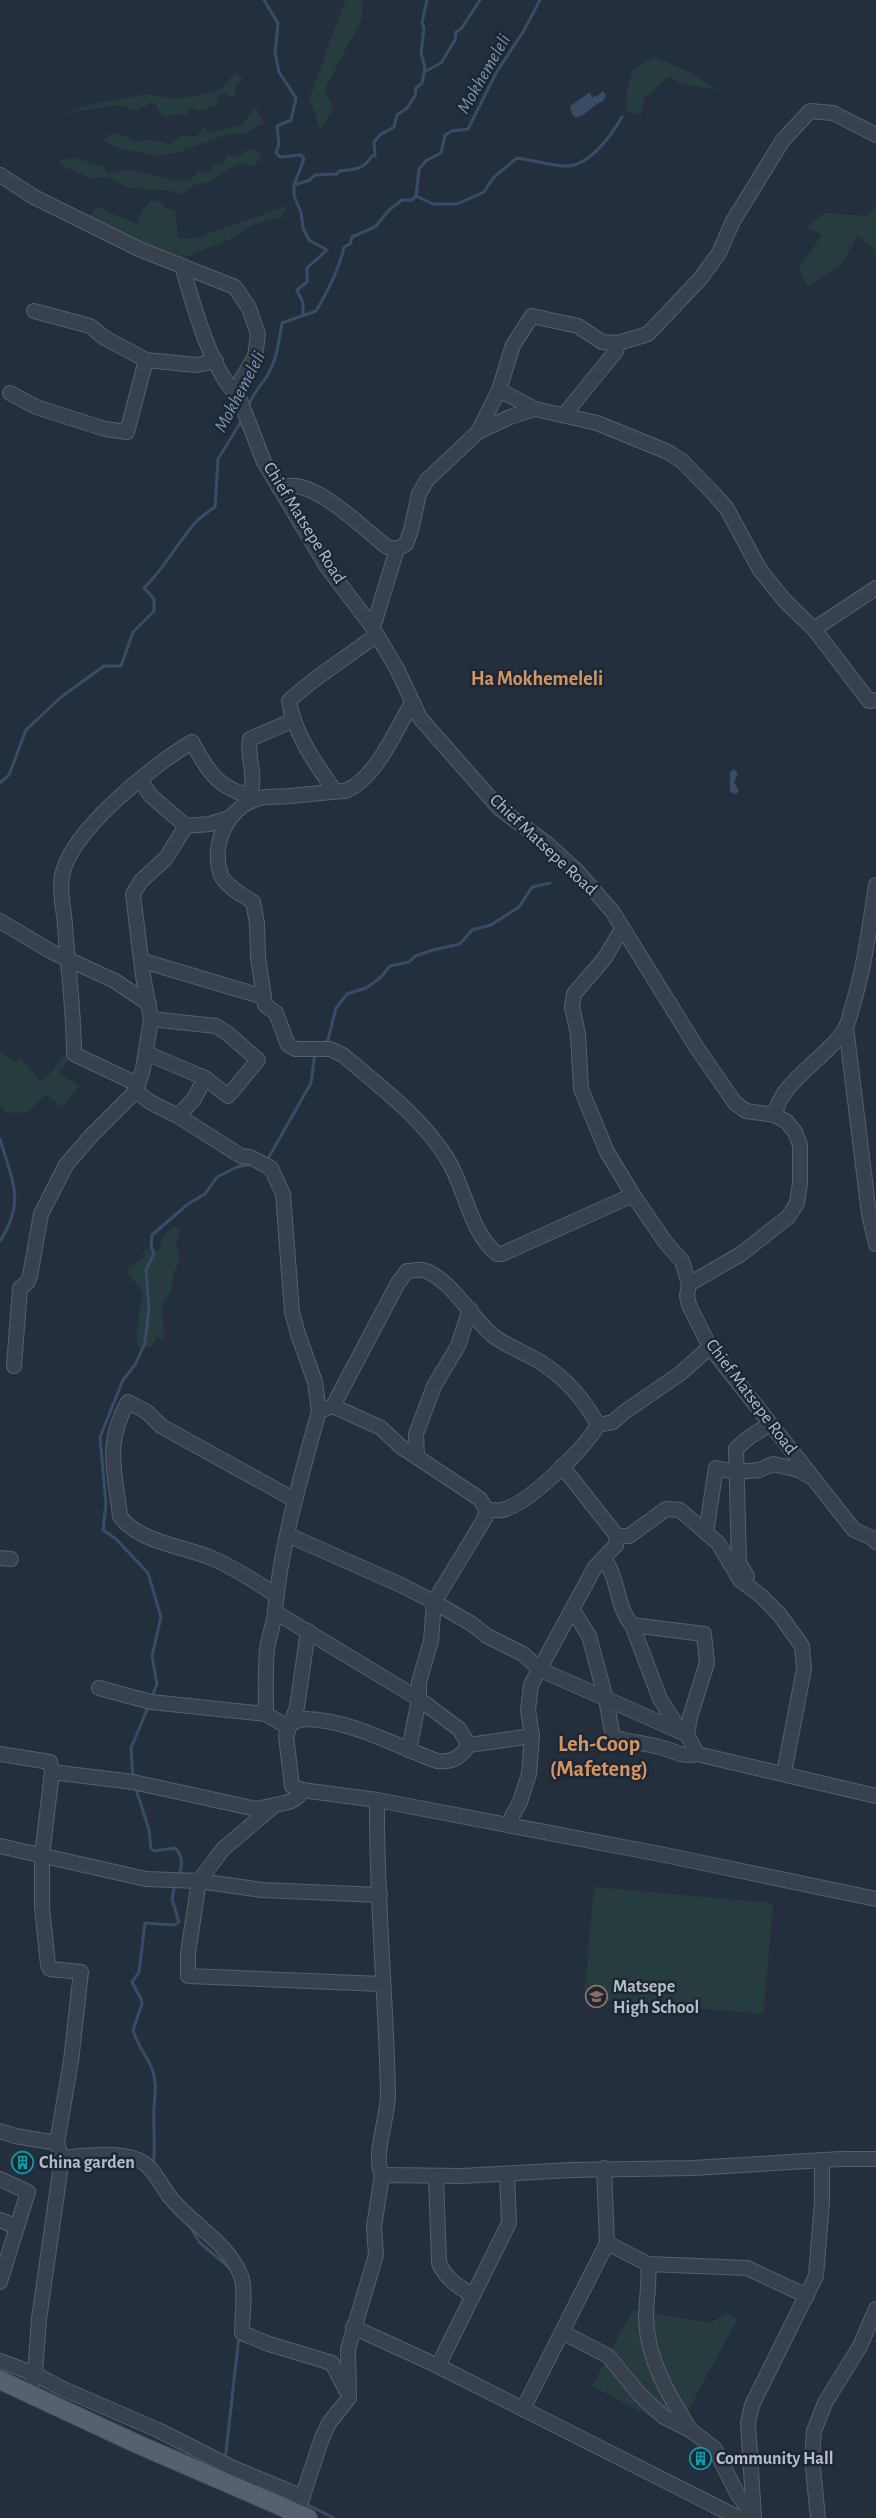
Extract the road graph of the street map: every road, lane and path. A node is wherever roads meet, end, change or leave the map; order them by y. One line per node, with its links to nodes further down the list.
1 (876, 135): 5 (street)
2 (0, 175): 3 (street)
3 (182, 266): 7 (street, Chief Matsepe Road); 10 (street)
4 (34, 311): 6 (street)
5 (618, 343): 8 (street); 12 (street)
6 (146, 360): 7 (street); 9 (street)
7 (216, 362): 10 (street, Chief Matsepe Road)
8 (499, 390): 11 (street); 13 (street)
9 (10, 392)
10 (238, 395): 14 (street, Chief Matsepe Road)
11 (535, 409): 12 (street); 13 (street)
12 (564, 415): 18 (street)
13 (478, 432): 15 (street)
14 (279, 488): 15 (street); 17 (street, Chief Matsepe Road)
15 (397, 549): 17 (street)
16 (876, 588): 18 (street)
17 (374, 630): 20 (street, Chief Matsepe Road); 21 (street)
18 (814, 630): 19 (street)
19 (876, 700)
20 (412, 704): 23 (street); 29 (street, Chief Matsepe Road)
21 (294, 720): 23 (street); 24 (street)
22 (140, 780): 24 (street); 26 (street); 30 (street)
23 (335, 791): 24 (street)
24 (254, 797): 25 (street)
25 (230, 818): 26 (street); 32 (street)
26 (186, 826): 31 (street)
27 (876, 885): 35 (street)
28 (0, 921): 30 (street)
29 (622, 929): 39 (street, Chief Matsepe Road); 41 (street, Chief Matsepe Road)
30 (67, 958): 33 (street); 38 (street)
31 (143, 961): 32 (street); 33 (street)
32 (264, 996): 41 (street)
33 (149, 1004): 34 (street)
34 (151, 1019): 36 (street); 37 (street)
35 (846, 1027): 39 (street); 42 (street)
36 (146, 1053): 37 (street); 38 (street)
37 (205, 1078): 40 (street)
38 (136, 1088): 40 (street); 46 (street)
39 (775, 1115): 43 (street)
40 (178, 1116): 48 (street)
41 (633, 1195): 43 (street, Chief Matsepe Road)
42 (876, 1244)
43 (689, 1284): 45 (street, Chief Matsepe Road)
44 (470, 1309): 47 (street); 50 (street); 51 (street)
45 (710, 1348): 49 (street, Chief Matsepe Road); 50 (street)
46 (14, 1366)
47 (334, 1406): 48 (street); 51 (street)
48 (319, 1411): 55 (street)
49 (770, 1424): 53 (street); 54 (street, Chief Matsepe Road)
50 (598, 1425): 52 (street)
51 (418, 1457): 56 (street)
52 (562, 1466): 56 (street); 59 (street)
53 (736, 1472): 54 (street); 57 (street); 62 (street)
54 (814, 1479): 60 (street, Chief Matsepe Road)
55 (293, 1499): 58 (street); 63 (street)
56 (486, 1509): 64 (street)
57 (706, 1532): 59 (street); 62 (street)
58 (288, 1535): 63 (street); 64 (street)
59 (617, 1536): 61 (street)
60 (876, 1542)
61 (604, 1559): 65 (street); 67 (street)
62 (753, 1590): 82 (street)
63 (275, 1594): 66 (street)
64 (434, 1602): 69 (street); 71 (street)
65 (572, 1609): 69 (street); 72 (street)
66 (275, 1612): 68 (street); 73 (street)
67 (632, 1625): 75 (street); 75 (street)
68 (308, 1631): 71 (street); 74 (street)
69 (541, 1670): 72 (street); 76 (street)
70 (99, 1688): 73 (street)
71 (419, 1698): 77 (street); 78 (street)
72 (606, 1699): 75 (street); 80 (street)
73 (266, 1714): 74 (street)
74 (290, 1724): 78 (street); 83 (street)
75 (683, 1733): 80 (street)
76 (532, 1736): 77 (street); 87 (street)
77 (469, 1745): 78 (street)
78 (409, 1750)
79 (0, 1754): 81 (street)
80 (697, 1754): 82 (street)
81 (52, 1772): 86 (street); 89 (street)
82 (784, 1773): 84 (street)
83 (302, 1790): 85 (street); 86 (street)
84 (876, 1796)
85 (377, 1800): 87 (street); 91 (street)
86 (275, 1805): 90 (street)
87 (512, 1826): 92 (street)
88 (0, 1846): 89 (street)
89 (42, 1856): 90 (street); 95 (street)
90 (199, 1881): 91 (street); 93 (street)
91 (380, 1895): 93 (street)
92 (876, 1899)
93 (382, 1984): 101 (street)
94 (0, 2131): 95 (street)
95 (57, 2144): 96 (street)
96 (62, 2158): 116 (street); 119 (street)
97 (876, 2159): 98 (street)
98 (822, 2160): 99 (street); 110 (street)
99 (604, 2168): 100 (street); 106 (street)
100 (507, 2174): 102 (street); 109 (street)
101 (382, 2175): 102 (street); 112 (street)
102 (436, 2177): 109 (street)
103 (0, 2179): 105 (street)
104 (0, 2220): 105 (street)
105 (17, 2227): 108 (street)
106 (607, 2243): 107 (street); 113 (street)
107 (648, 2264): 110 (street); 121 (street)
108 (1, 2279)
109 (472, 2295): 115 (street)
110 (807, 2296): 123 (street)
111 (876, 2309): 125 (street)
112 (353, 2327): 115 (street); 119 (street)
113 (562, 2332): 120 (street); 121 (street)
114 (0, 2361): 116 (street)
115 (438, 2366): 120 (street)
116 (35, 2374): 118 (street); 122 (street)
117 (0, 2380): 118 (main road)
118 (29, 2394): 122 (main road)
119 (349, 2398): 122 (street)
120 (523, 2409): 124 (street)
121 (692, 2431): 123 (street)
122 (303, 2509)
123 (754, 2517)
124 (739, 2518)
125 (818, 2518)

